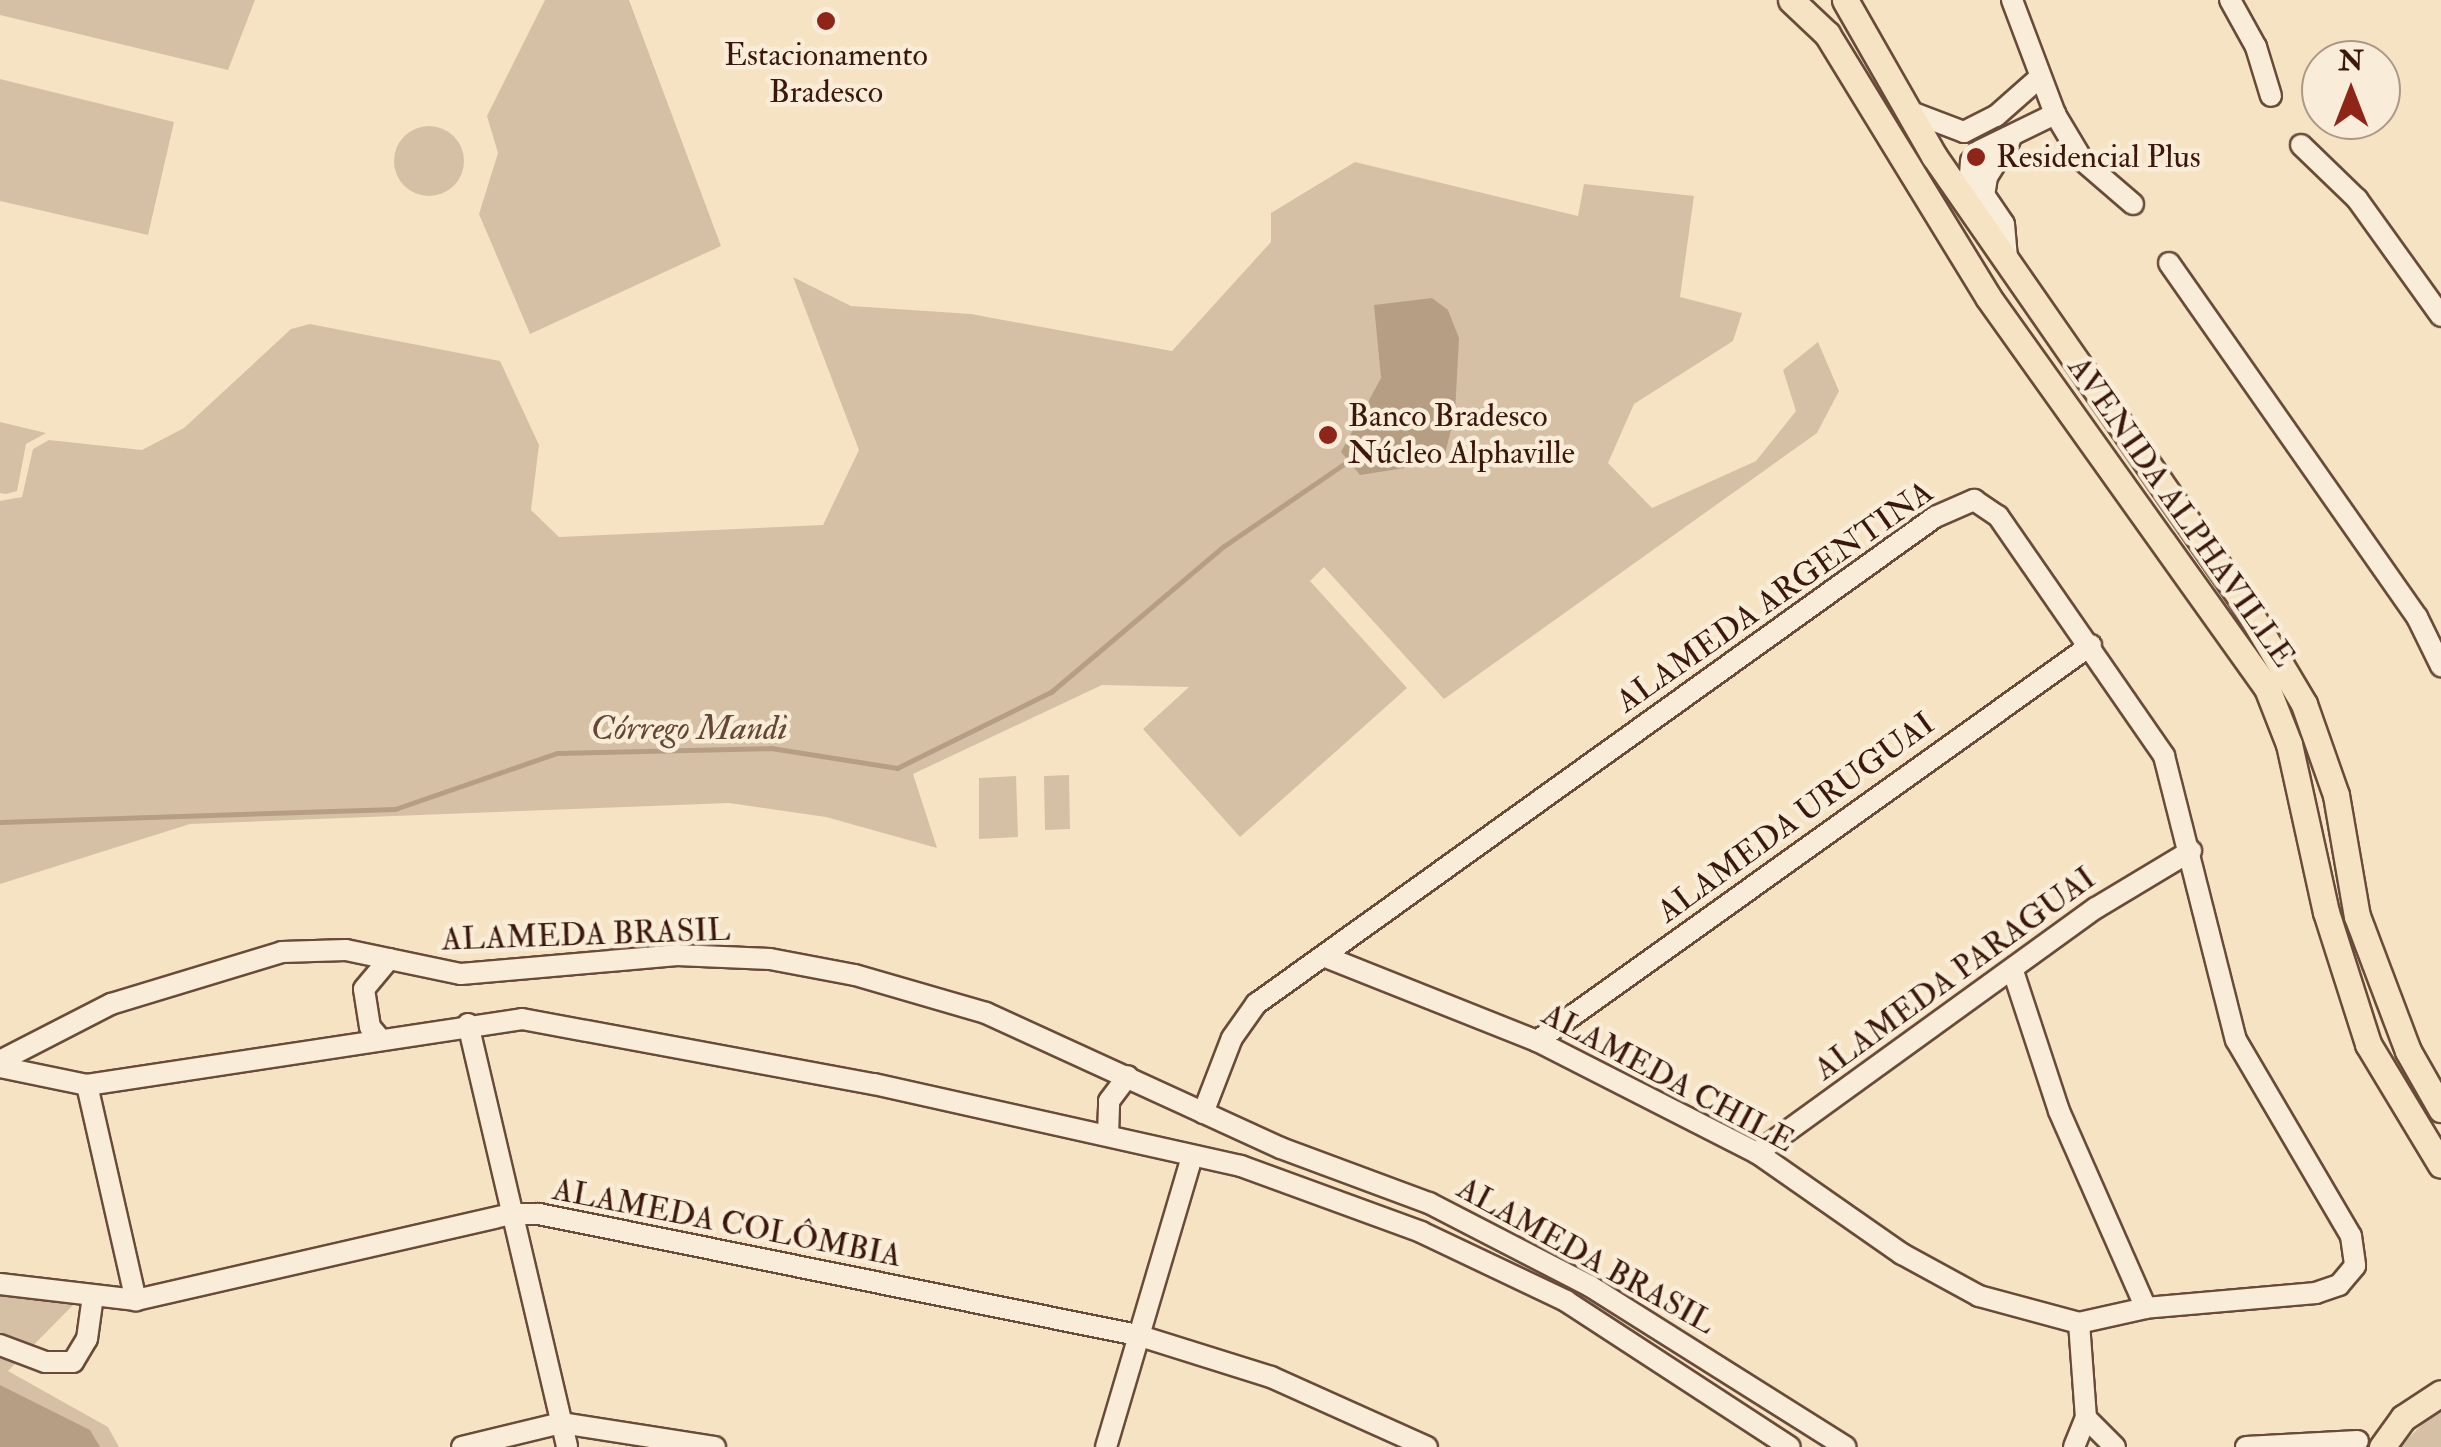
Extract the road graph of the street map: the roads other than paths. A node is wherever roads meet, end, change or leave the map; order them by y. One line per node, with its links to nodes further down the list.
1 (1791, 0): 16 (main road, AVENIDA ALPHAVILLE)
2 (1845, 0): 7 (main road, AVENIDA ALPHAVILLE)
3 (2012, 0): 5 (street)
4 (2230, 0): 6 (street)
5 (2040, 78): 8 (street); 9 (street)
6 (2272, 96)
7 (1906, 110): 8 (street); 14 (main road, AVENIDA ALPHAVILLE)
8 (2002, 110): 10 (street)
9 (2054, 114): 10 (street); 13 (street)
10 (2014, 138): 12 (street); 12 (street)
11 (2301, 145): 17 (street)
12 (1984, 196): 14 (street)
13 (2132, 204)
14 (2008, 258): 16 (main road); 30 (main road, AVENIDA ALPHAVILLE)
15 (2169, 263): 19 (street)
16 (1972, 274): 36 (main road, AVENIDA ALPHAVILLE)
17 (2441, 316)
18 (2091, 645): 20 (street, ALAMEDA ARGENTINA); 21 (street, ALAMEDA ARGENTINA); 26 (street, ALAMEDA URUGUAI)
19 (2441, 666)
20 (2191, 852): 23 (street, ALAMEDA PARAGUAI); 42 (street, ALAMEDA ARGENTINA)
21 (1326, 956): 26 (street, ALAMEDA CHILE); 31 (street, ALAMEDA ARGENTINA)
22 (389, 959): 25 (street); 27 (street, ALAMEDA BRASIL); 28 (street, ALAMEDA BRASIL)
23 (2013, 971): 34 (street, ALAMEDA PARAGUAI); 42 (street)
24 (468, 1024): 25 (street, ALAMEDA BRASIL); 32 (street, ALAMEDA BRASIL); 38 (street)
25 (381, 1040): 29 (street, ALAMEDA BRASIL)
26 (1537, 1041): 34 (street, ALAMEDA CHILE)
27 (0, 1064): 29 (street, ALAMEDA BRASIL)
28 (1128, 1076): 31 (street, ALAMEDA BRASIL); 32 (street)
29 (87, 1085): 41 (street)
30 (2441, 1109)
31 (1203, 1113): 33 (street, ALAMEDA BRASIL)
32 (1108, 1135): 35 (street, ALAMEDA BRASIL)
33 (1281, 1148): 37 (street); 56 (street, ALAMEDA BRASIL)
34 (1757, 1153): 43 (street, ALAMEDA CHILE)
35 (1192, 1157): 37 (street, ALAMEDA BRASIL); 44 (street)
36 (2441, 1166)
37 (1274, 1176): 55 (street, ALAMEDA BRASIL)
38 (513, 1214): 41 (street, ALAMEDA COLÔMBIA); 44 (street, ALAMEDA COLÔMBIA); 48 (street)
39 (0, 1284): 40 (street, ALAMEDA COLÔMBIA)
40 (92, 1296): 41 (street, ALAMEDA COLÔMBIA); 45 (street)
41 (136, 1300)
42 (2146, 1308): 43 (street, ALAMEDA ARGENTINA)
43 (2078, 1323): 47 (street)
44 (1136, 1336): 53 (street); 54 (street, ALAMEDA COLÔMBIA)
45 (0, 1345)
46 (2440, 1392): 49 (main road)
47 (2086, 1418): 57 (street); 58 (street)
48 (561, 1422): 50 (street); 51 (street); 52 (street)
49 (2359, 1445): 59 (street)
50 (462, 1447)
51 (567, 1447)
52 (715, 1447)
53 (1106, 1447)
54 (1427, 1447)
55 (1790, 1447)
56 (1846, 1447)
57 (2074, 1447)
58 (2115, 1447)
59 (2246, 1447)

